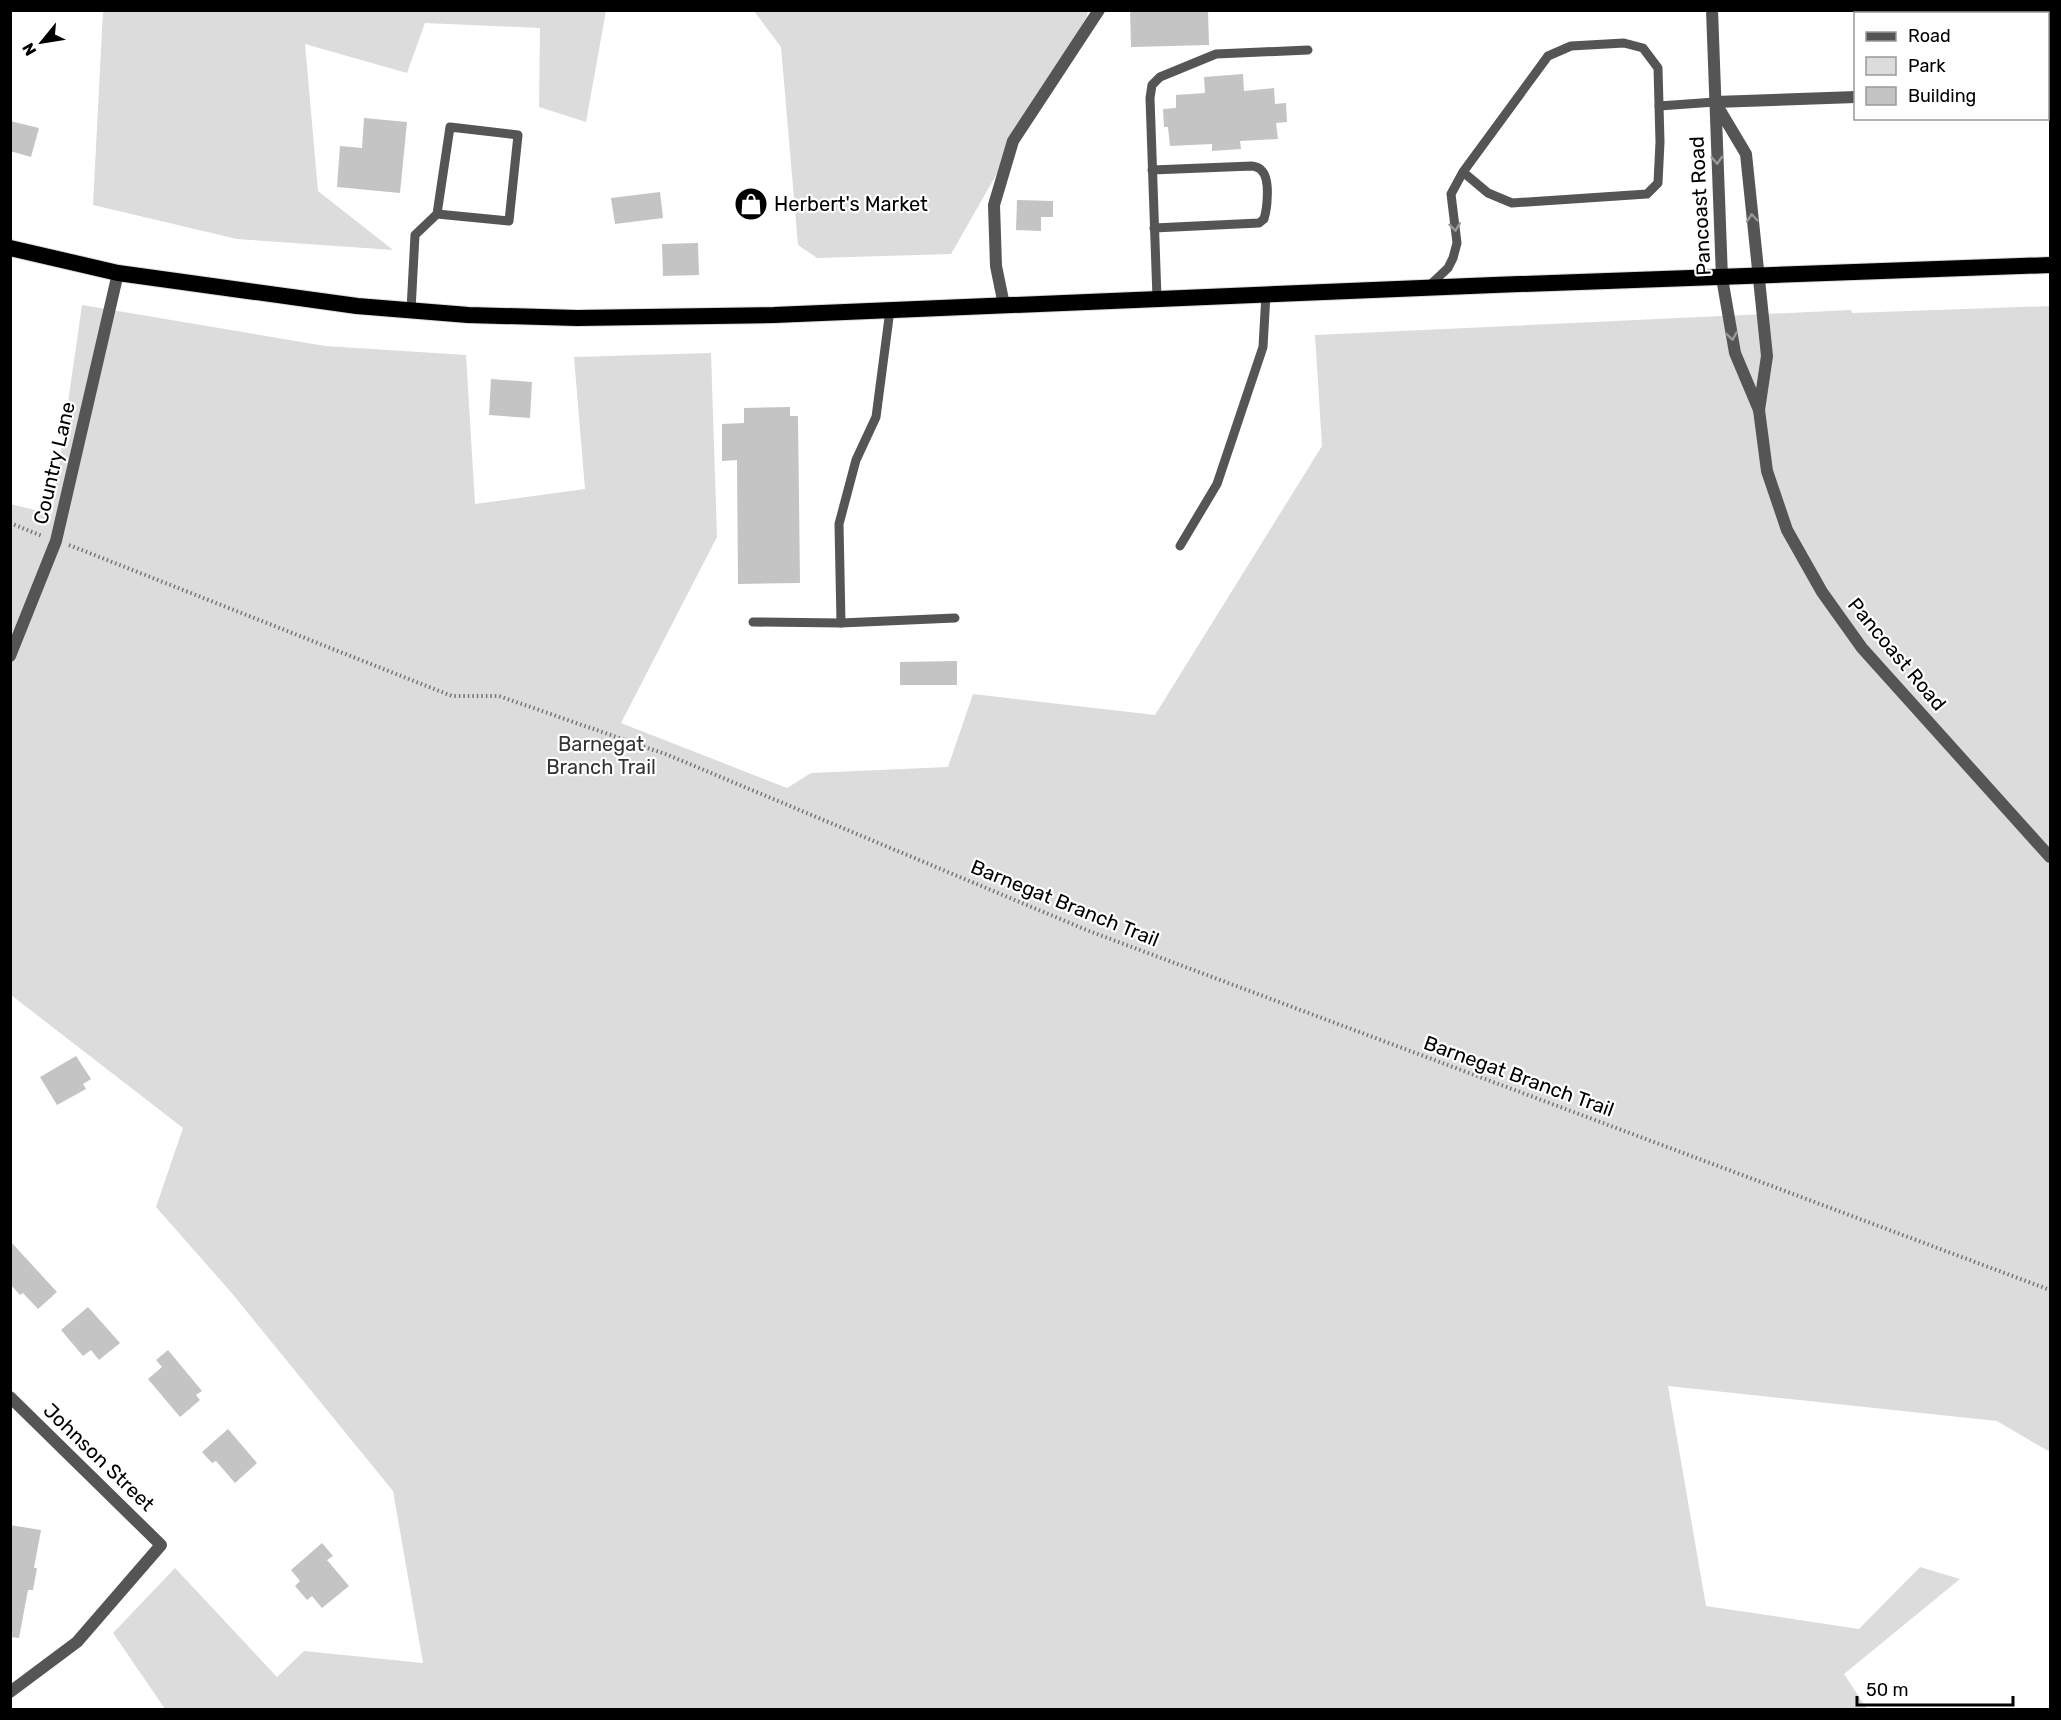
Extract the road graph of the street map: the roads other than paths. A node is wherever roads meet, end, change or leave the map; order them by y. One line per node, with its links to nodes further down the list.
1 (1099, 10): 19 (street)
2 (1712, 10): 5 (street, Pancoast Road)
3 (1308, 50): 7 (lane)
4 (1854, 97): 5 (street)
5 (1715, 102): 6 (lane); 14 (street, Pancoast Road, one-way to 5); 15 (street, Pancoast Road, one-way to 15)
6 (1659, 106): 8 (lane); 8 (lane)
7 (1152, 170): 10 (lane); 10 (lane)
8 (1463, 172): 16 (lane, one-way to 16)
9 (437, 213): 9 (lane); 20 (lane)
10 (1155, 228): 18 (lane)
11 (10, 248): 13 (highway)
12 (2050, 265): 14 (highway)
13 (118, 273): 20 (highway); 27 (street, Country Lane)
14 (1758, 276): 15 (highway); 22 (street, Pancoast Road)
15 (1722, 278): 16 (highway); 22 (street, Pancoast Road, one-way to 22)
16 (1427, 288): 17 (highway)
17 (1266, 294): 18 (highway); 23 (lane)
18 (1157, 298): 19 (highway)
19 (1004, 305): 21 (highway)
20 (411, 310): 21 (highway)
21 (891, 310): 26 (lane)
22 (1759, 410): 28 (street, Pancoast Road)
23 (1180, 546)
24 (955, 618): 26 (lane)
25 (753, 622): 26 (lane)
26 (841, 622)
27 (10, 656)
28 (2050, 857)
29 (10, 1397): 30 (street, Johnson Street)
30 (10, 1692)

